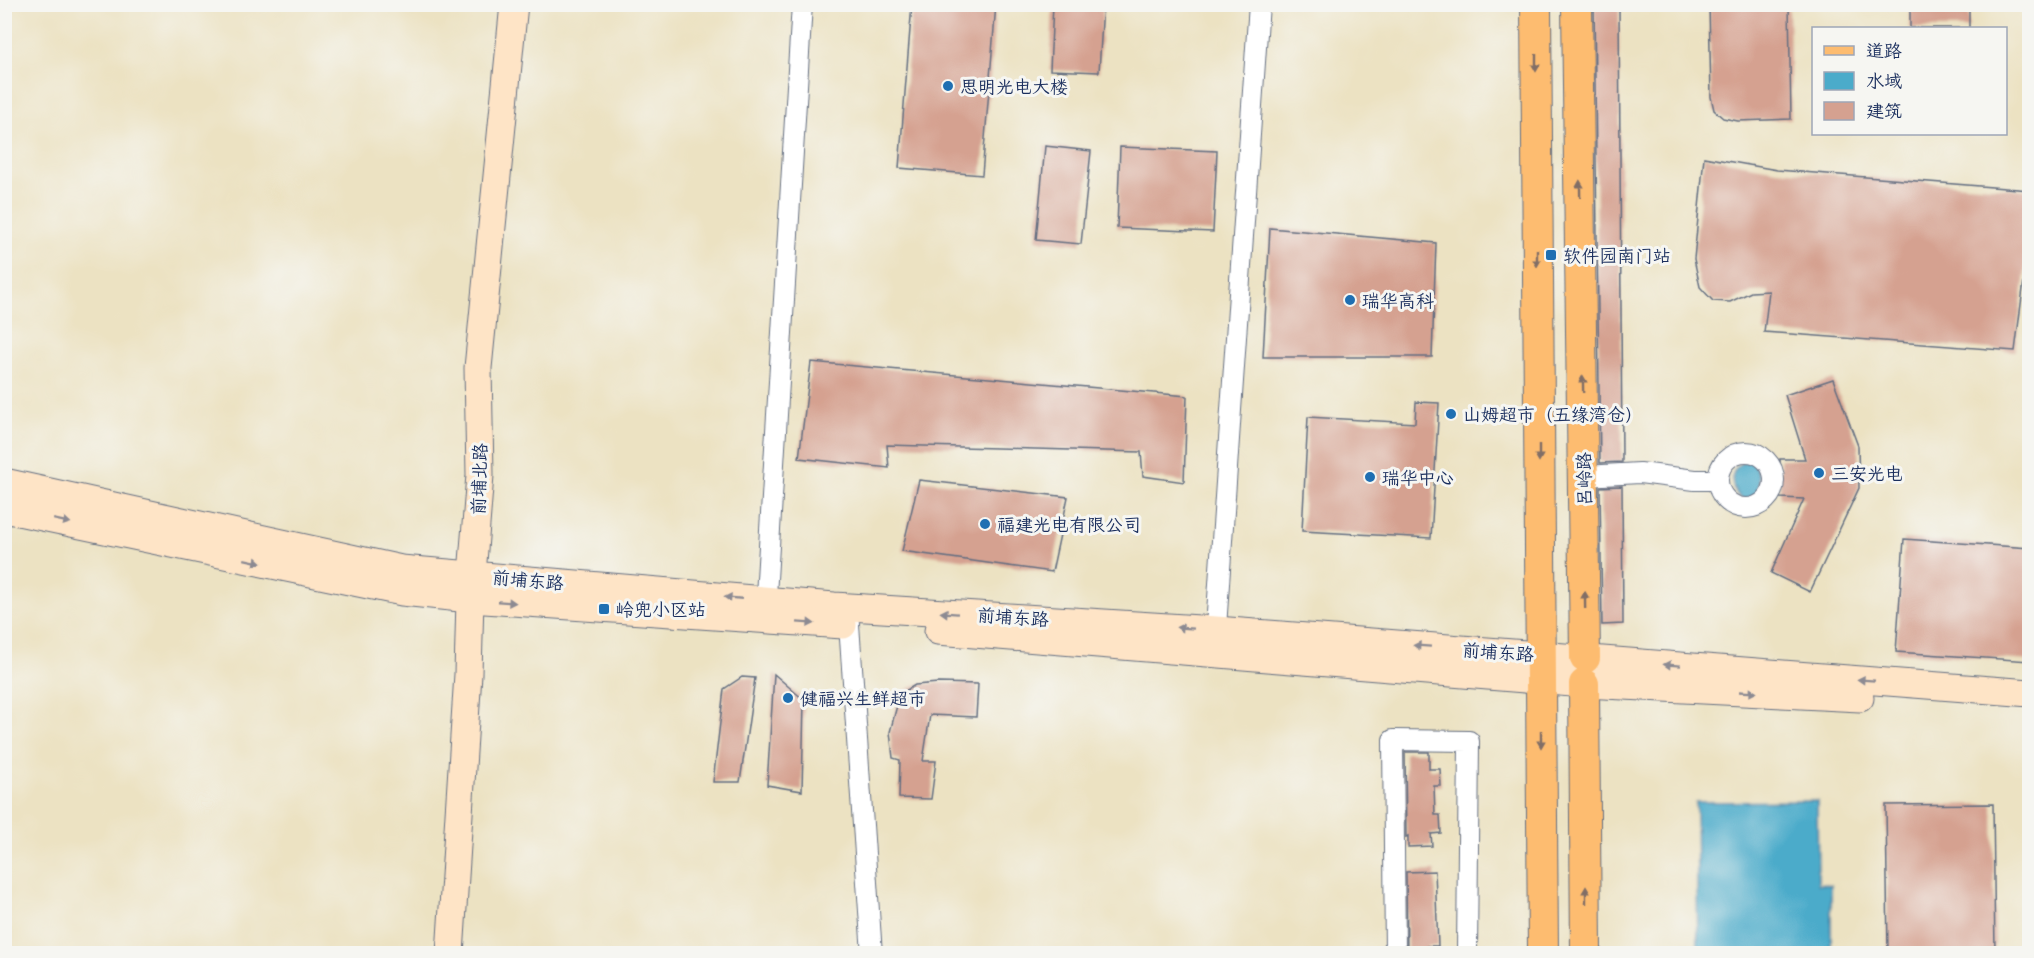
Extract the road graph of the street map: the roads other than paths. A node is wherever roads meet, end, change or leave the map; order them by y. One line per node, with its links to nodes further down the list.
1 (514, 4): 10 (main road, 前埔北路)
2 (802, 4): 11 (street)
3 (1258, 4): 13 (street)
4 (1536, 4): 14 (main road, one-way to 14)
5 (1578, 4): 6 (main road, 吕岭路, one-way to 5)
6 (1584, 476): 7 (street); 15 (main road, 吕岭路, one-way to 6)
7 (1717, 480)
8 (4, 482): 10 (main road, 前埔东路)
9 (4, 510): 10 (main road, 前埔东路, one-way to 10)
10 (472, 587): 11 (main road, 前埔东路); 18 (main road, 前埔北路)
11 (765, 610): 12 (main road, 前埔东路)
12 (849, 616): 13 (main road, 前埔东路); 19 (street)
13 (1215, 642): 14 (main road, 前埔东路)
14 (1541, 668): 15 (main road, 前埔东路); 22 (main road, one-way to 22)
15 (1585, 671): 16 (main road, 前埔东路, one-way to 15); 17 (main road, 前埔东路, one-way to 17); 23 (main road, 吕岭路, one-way to 15)
16 (2030, 693)
17 (2030, 709)
18 (450, 954)
19 (872, 954)
20 (1395, 954): 21 (street)
21 (1467, 954)
22 (1543, 954)
23 (1586, 954)

